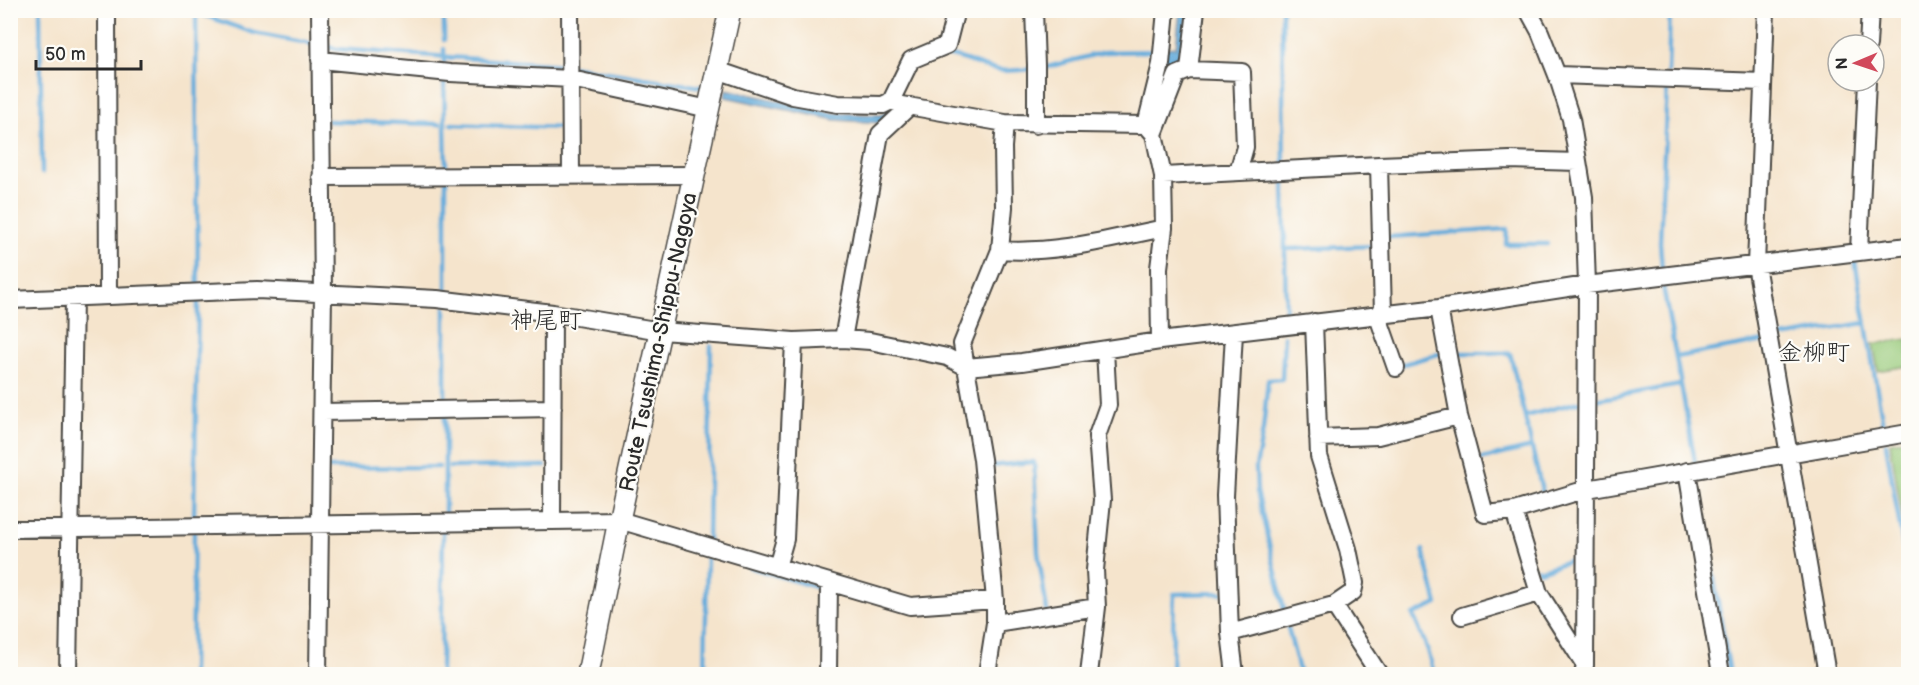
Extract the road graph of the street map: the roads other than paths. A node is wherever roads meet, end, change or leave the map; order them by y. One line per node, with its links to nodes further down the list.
1 (107, 10): 38 (street)
2 (320, 10): 13 (street)
3 (570, 10): 15 (street)
4 (730, 10): 18 (main road, Route Tsushima-Shippu-Nagoya)
5 (956, 10): 20 (street)
6 (1034, 10): 22 (street)
7 (1166, 10): 23 (street)
8 (1196, 10): 14 (street)
9 (1528, 10): 16 (street)
10 (1766, 10): 17 (street)
11 (1870, 10): 12 (street)
12 (1869, 33)
13 (320, 51): 15 (street); 30 (street)
14 (1189, 70): 23 (street); 26 (street)
15 (570, 71): 18 (street); 28 (street)
16 (1557, 75): 17 (street); 24 (street)
17 (1763, 82): 35 (street)
18 (713, 91): 20 (street); 27 (main road, Route Tsushima-Shippu-Nagoya)
19 (1866, 93): 34 (street)
20 (899, 103): 21 (street); 47 (street)
21 (1005, 123): 22 (street); 33 (street)
22 (1036, 125): 23 (street)
23 (1150, 129): 29 (street)
24 (1578, 162): 25 (street); 36 (street)
25 (1379, 165): 26 (street); 43 (street)
26 (1238, 172): 29 (street)
27 (695, 175): 28 (street); 45 (main road, Route Tsushima-Shippu-Nagoya)
28 (571, 176): 30 (street)
29 (1163, 176): 31 (street)
30 (321, 177): 37 (street)
31 (1164, 228): 33 (street); 49 (street)
32 (1908, 246): 34 (street)
33 (1000, 250): 51 (street)
34 (1859, 251): 35 (street)
35 (1756, 265): 36 (street); 58 (street)
36 (1587, 285): 41 (street); 60 (street)
37 (323, 293): 38 (street); 42 (street); 54 (street)
38 (108, 296): 39 (street)
39 (74, 297): 40 (street); 66 (street)
40 (10, 300)
41 (1439, 308): 43 (street); 55 (street)
42 (553, 313): 45 (street); 53 (street)
43 (1380, 314): 44 (street); 52 (street)
44 (1314, 322): 46 (street); 57 (street)
45 (661, 331): 48 (street); 62 (main road, Route Tsushima-Shippu-Nagoya)
46 (1234, 333): 49 (street); 75 (street)
47 (843, 339): 48 (street); 51 (street)
48 (794, 341): 67 (street)
49 (1160, 341): 50 (street)
50 (1105, 350): 51 (street); 72 (street)
51 (966, 367): 70 (street)
52 (1396, 368)
53 (553, 408): 54 (street); 63 (street)
54 (321, 412): 64 (street)
55 (1459, 416): 57 (street); 61 (street)
56 (1908, 433): 58 (street)
57 (1318, 438): 71 (street)
58 (1790, 453): 59 (street); 86 (street)
59 (1687, 471): 60 (street); 85 (street)
60 (1587, 489): 61 (street); 76 (street)
61 (1514, 511): 69 (street)
62 (619, 520): 63 (street); 67 (street); 79 (main road, Route Tsushima-Shippu-Nagoya)
63 (552, 521): 64 (street)
64 (320, 525): 66 (street); 78 (street)
65 (10, 529): 66 (street)
66 (71, 529): 77 (street)
67 (777, 567): 68 (street)
68 (829, 583): 70 (street); 80 (street)
69 (1539, 593): 73 (street); 76 (street)
70 (995, 600): 74 (street)
71 (1334, 605): 75 (street); 84 (street)
72 (1097, 607): 74 (street); 82 (street)
73 (1462, 616)
74 (995, 623): 81 (street)
75 (1230, 633): 83 (street)
76 (1584, 670)
77 (68, 675)
78 (318, 675)
79 (588, 675)
80 (828, 675)
81 (987, 675)
82 (1089, 675)
83 (1235, 675)
84 (1379, 675)
85 (1721, 675)
86 (1827, 675)

